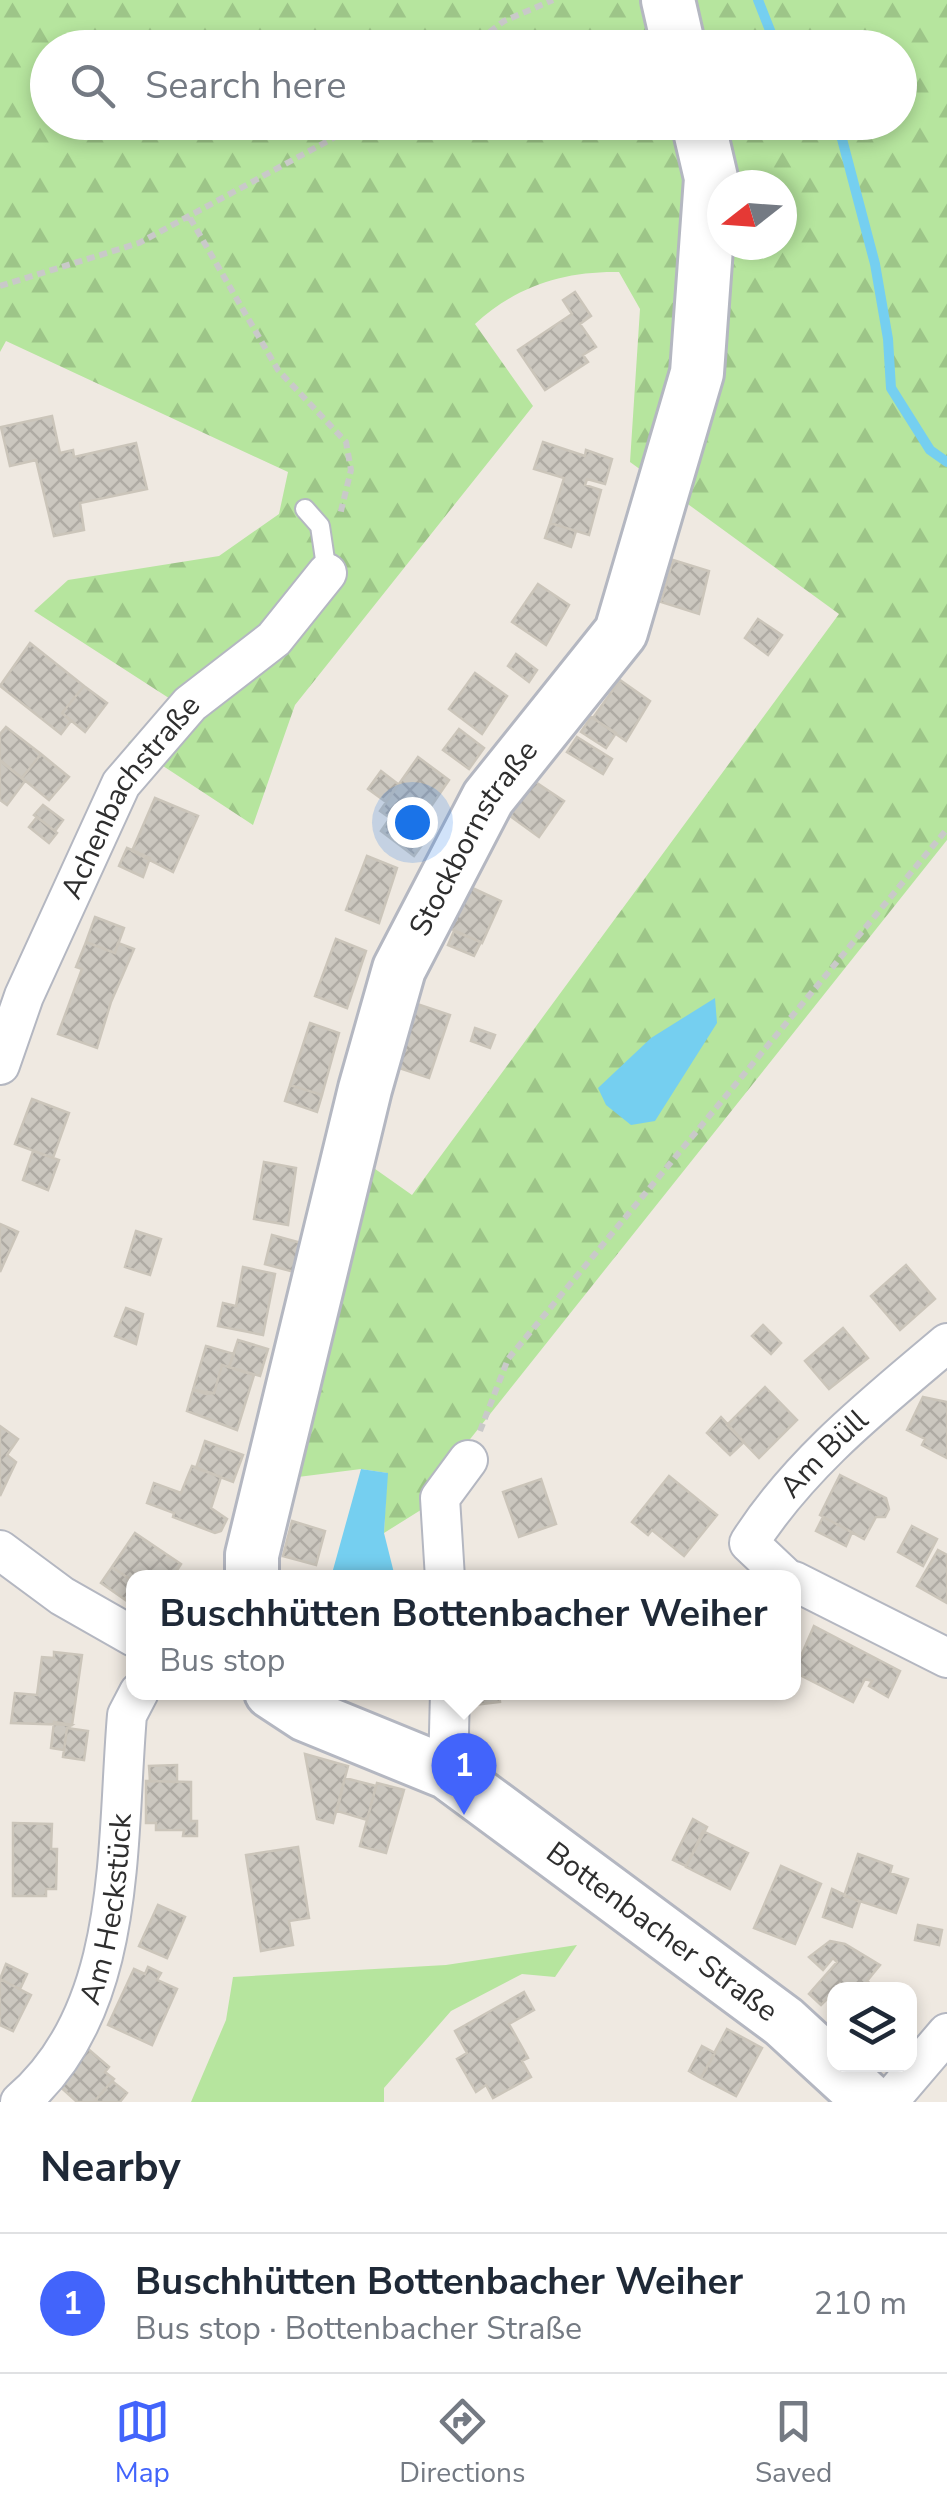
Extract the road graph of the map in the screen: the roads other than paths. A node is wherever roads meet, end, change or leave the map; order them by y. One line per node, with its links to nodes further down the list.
1 (668, 0): 2 (street)
2 (676, 30)
3 (702, 140): 10 (street, Stockbornstraße)
4 (306, 509): 5 (lane)
5 (326, 574): 6 (street, Achenbachstraße)
6 (0, 1065)
7 (947, 1343): 12 (street, Am Büll)
8 (468, 1460): 11 (street)
9 (0, 1550): 14 (street)
10 (252, 1570)
11 (444, 1570)
12 (778, 1570)
13 (801, 1585): 15 (street)
14 (126, 1632)
15 (947, 1658)
16 (134, 1700): 21 (street, Am Heckstück)
17 (284, 1700): 19 (street, Bottenbacher Straße)
18 (450, 1700): 19 (street)
19 (448, 1774): 22 (street, Bottenbacher Straße)
20 (947, 2033): 23 (street)
21 (20, 2102)
22 (871, 2102)
23 (888, 2102)

